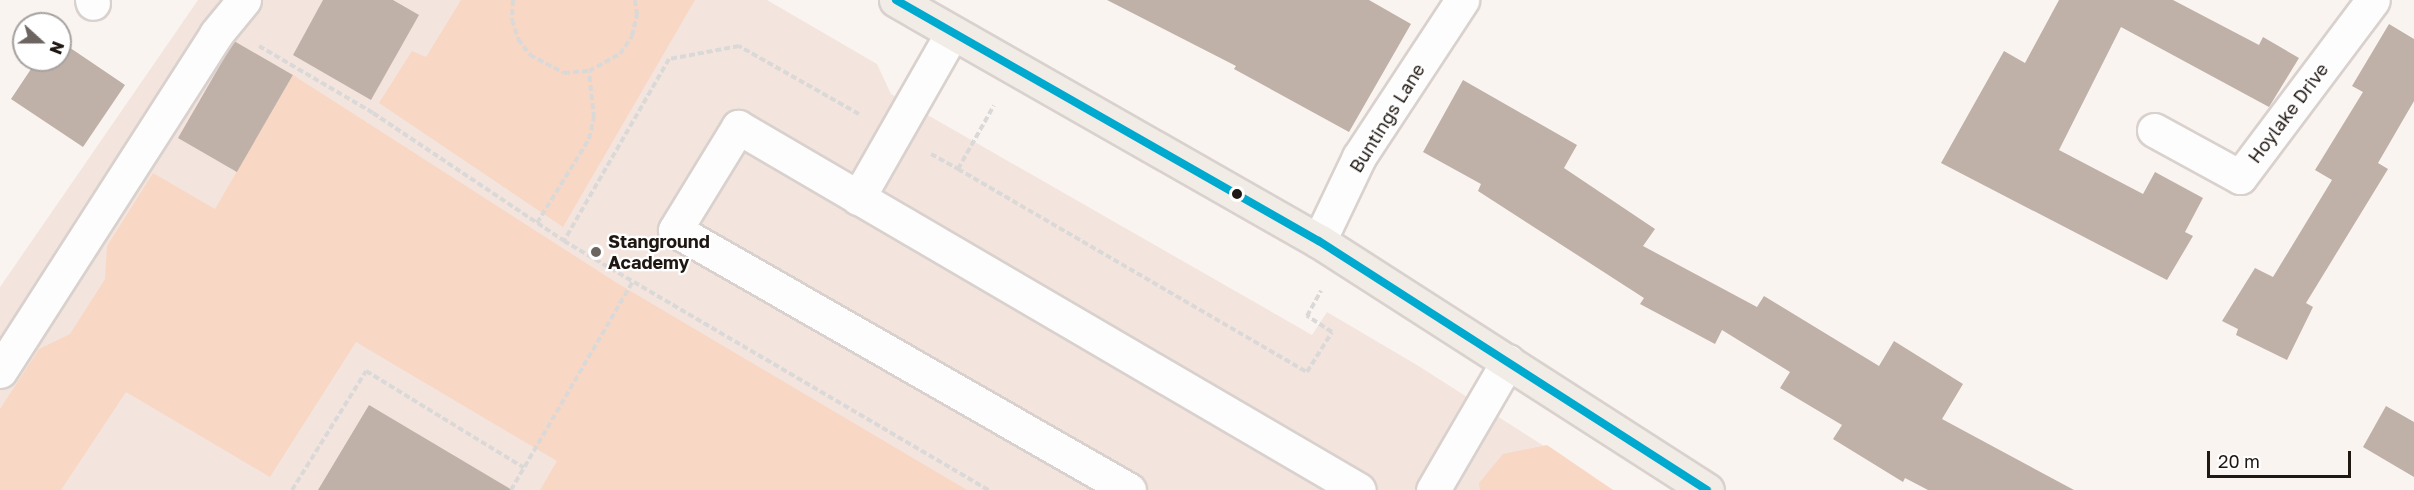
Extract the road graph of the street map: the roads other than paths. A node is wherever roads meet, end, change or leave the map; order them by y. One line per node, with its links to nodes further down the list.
1 (244, 0): 10 (street)
2 (897, 0): 5 (main road)
3 (1462, 0): 8 (street, Buntings Lane)
4 (2373, 0): 6 (street, Hoylake Drive)
5 (952, 33): 7 (street); 8 (main road)
6 (2154, 130)
7 (858, 198): 12 (street); 13 (street)
8 (1330, 248): 9 (main road)
9 (1508, 361): 11 (street); 14 (main road)
10 (0, 371)
11 (1440, 485)
12 (1129, 490)
13 (1359, 490)
14 (1707, 490)

